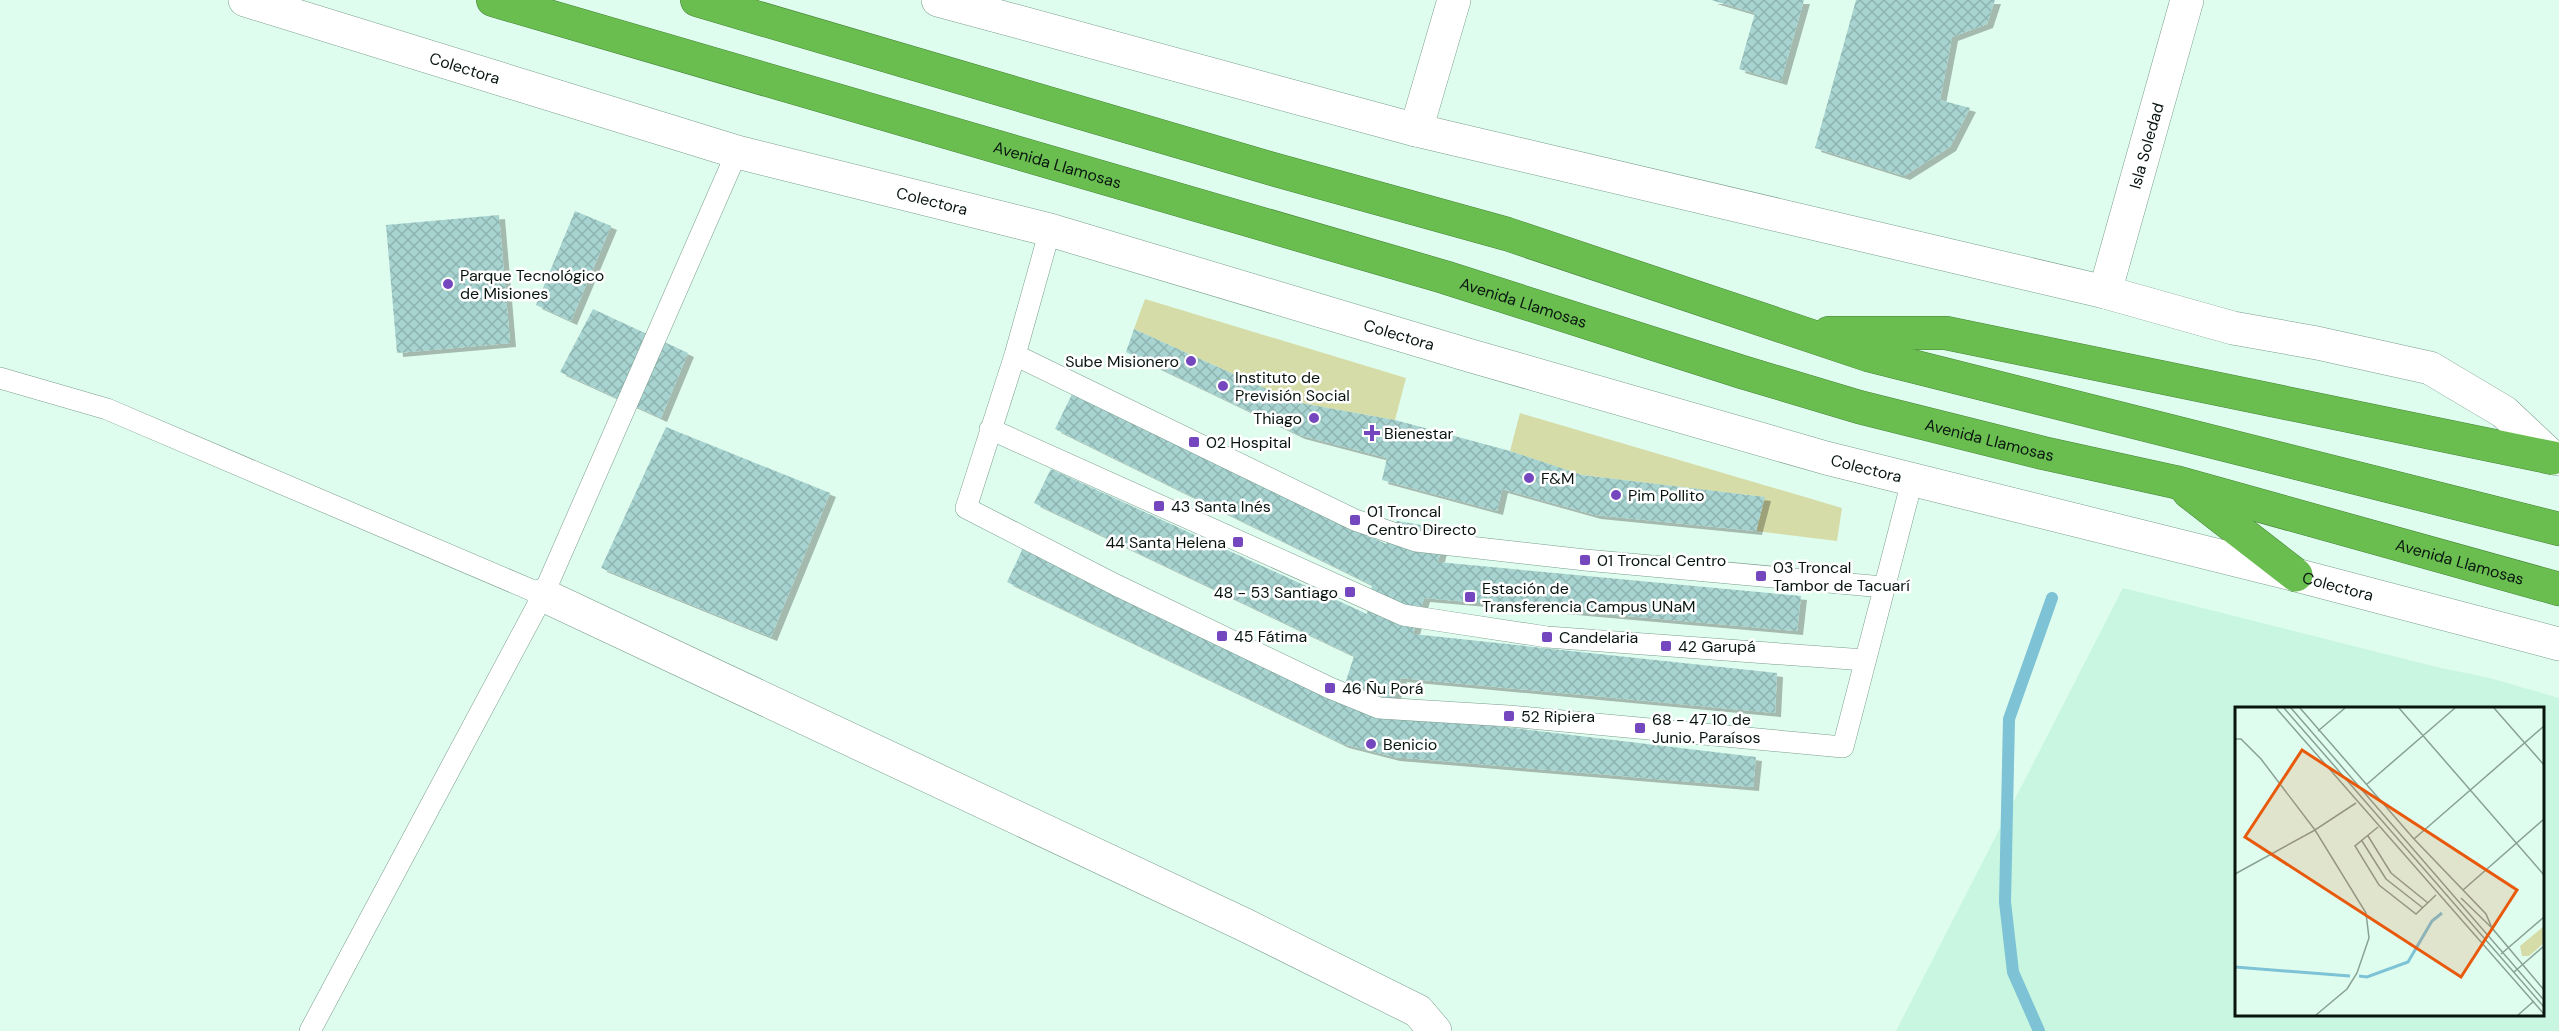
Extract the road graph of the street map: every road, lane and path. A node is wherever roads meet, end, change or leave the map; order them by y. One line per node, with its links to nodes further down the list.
1 (245, 0): 8 (street, Colectora)
2 (493, 0): 17 (highway, Avenida Llamosas)
3 (697, 0): 11 (highway)
4 (938, 0): 7 (street)
5 (1454, 0): 7 (street)
6 (2187, 0): 10 (street, Isla Soledad)
7 (1416, 130): 10 (street)
8 (737, 152): 9 (street, Colectora); 22 (lane)
9 (1050, 230): 12 (lane); 16 (street, Colectora)
10 (2105, 292): 15 (street)
11 (1800, 333): 15 (highway); 18 (highway)
12 (1015, 354): 14 (lane); 20 (lane)
13 (0, 378): 22 (lane)
14 (990, 429): 24 (lane); 24 (lane)
15 (2556, 458)
16 (1912, 481): 19 (street, Colectora); 20 (lane)
17 (2175, 482): 19 (highway); 21 (highway, Avenida Llamosas)
18 (2559, 529)
19 (2296, 574): 23 (street, Colectora)
20 (1883, 587): 24 (lane)
21 (2559, 589)
22 (543, 595): 25 (lane); 26 (street)
23 (2559, 644)
24 (1865, 660)
25 (310, 1031)
26 (1435, 1031)

